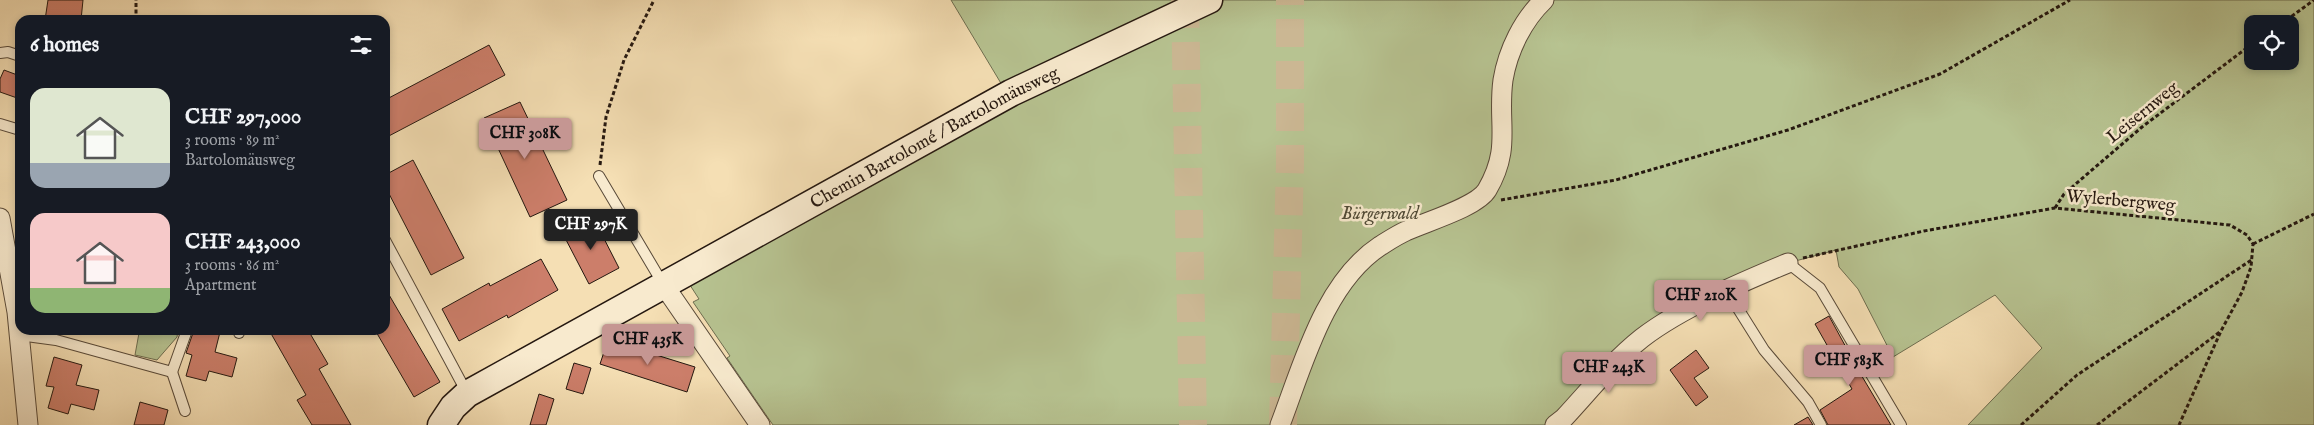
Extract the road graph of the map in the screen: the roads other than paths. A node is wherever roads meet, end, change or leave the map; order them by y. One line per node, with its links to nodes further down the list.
1 (1209, 0): 11 (street, Chemin Bartolomé / Bartolomäusweg)
2 (1544, 0): 23 (street)
3 (0, 53): 4 (lane)
4 (15, 54)
5 (0, 124): 6 (lane)
6 (15, 128)
7 (599, 176): 11 (lane)
8 (0, 218): 12 (street)
9 (390, 252): 18 (lane)
10 (1788, 263): 13 (street); 26 (lane)
11 (663, 284): 18 (street, Chemin Bartolomé / Bartolomäusweg); 22 (street)
12 (7, 288): 14 (street)
13 (1727, 291): 24 (street); 25 (lane)
14 (15, 320)
15 (185, 335): 17 (lane)
16 (19, 336): 17 (lane); 20 (street)
17 (172, 372): 19 (lane)
18 (454, 408): 21 (street)
19 (185, 411)
20 (28, 425)
21 (425, 425)
22 (760, 425)
23 (1280, 425)
24 (1555, 425)
25 (1821, 425)
26 (1901, 425)

